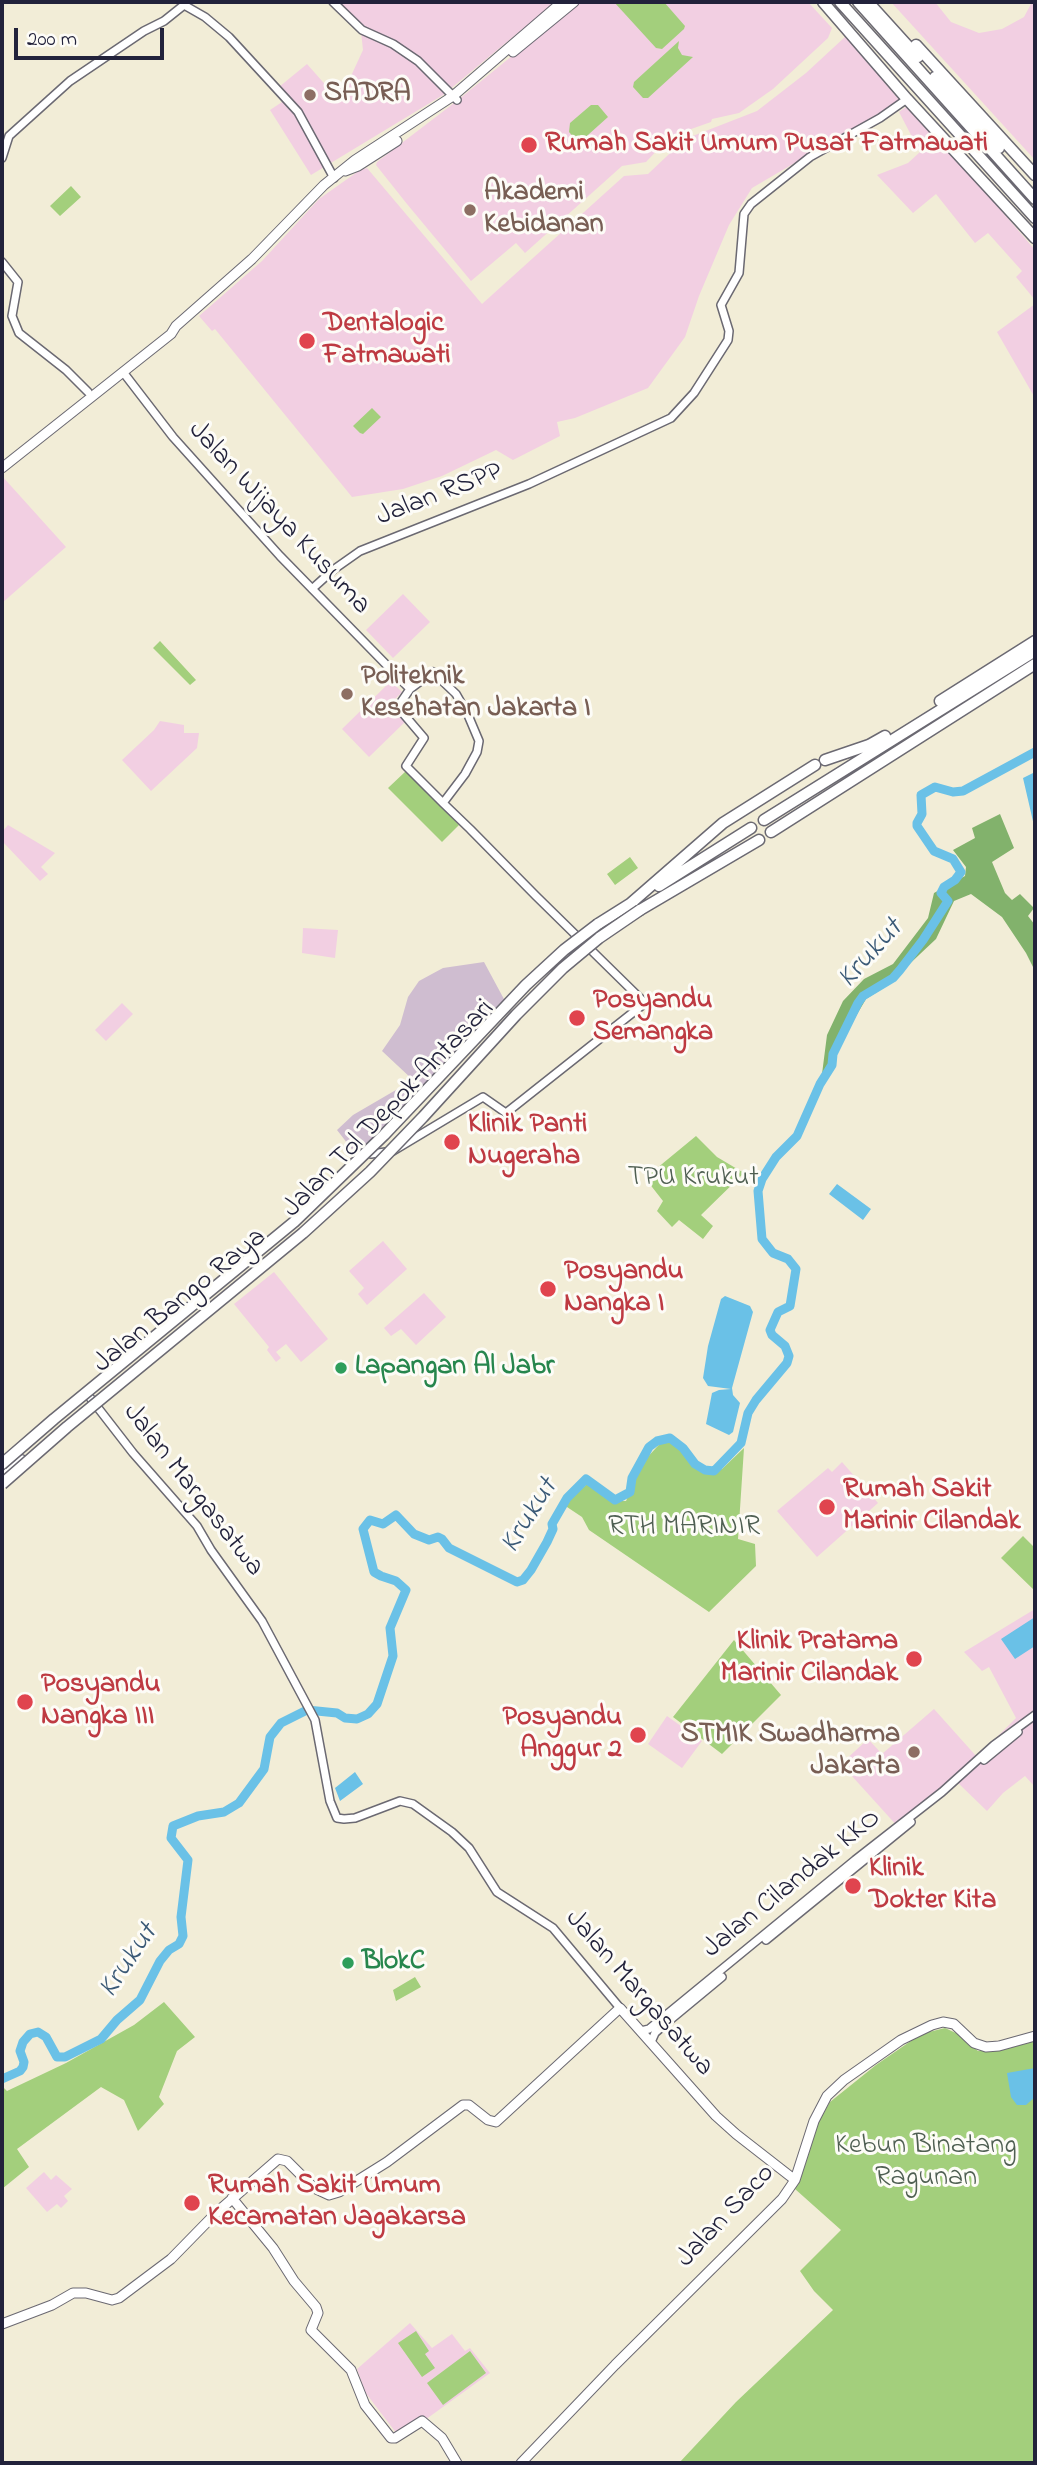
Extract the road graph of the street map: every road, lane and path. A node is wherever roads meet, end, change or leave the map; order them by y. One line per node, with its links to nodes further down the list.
1 (333, 2): 10 (street)
2 (562, 2): 10 (main road)
3 (574, 2): 10 (main road)
4 (823, 2): 9 (highway)
5 (840, 2): 17 (highway)
6 (858, 2): 16 (highway)
7 (868, 2): 15 (highway)
8 (876, 2): 13 (highway)
9 (853, 36): 11 (highway); 18 (highway)
10 (455, 98): 14 (main road)
11 (907, 99): 19 (highway); 26 (street, Jalan RSPP)
12 (2, 158): 14 (street)
13 (1035, 175)
14 (334, 178): 21 (main road)
15 (1035, 189)
16 (1035, 199)
17 (1035, 218)
18 (1035, 228)
19 (1035, 238)
20 (2, 262): 23 (street)
21 (176, 326): 22 (main road); 23 (main road)
22 (123, 372): 25 (main road); 26 (street, Jalan Wijaya Kusuma)
23 (88, 392): 24 (main road)
24 (2, 462)
25 (2, 468)
26 (312, 589): 29 (street, Jalan Wijaya Kusuma)
27 (1033, 645): 31 (highway); 35 (highway)
28 (1035, 664): 33 (highway)
29 (410, 689): 30 (street); 30 (street)
30 (443, 803): 36 (street)
31 (764, 820)
32 (751, 828): 35 (highway, Jalan Tol Depok–Antasari)
33 (771, 832)
34 (759, 840): 35 (highway, Jalan Tol Depok–Antasari)
35 (635, 907): 41 (highway, Jalan Tol Depok–Antasari, bridge); 41 (highway, Jalan Tol Depok–Antasari, bridge)
36 (583, 943): 37 (street, Jalan Bango Raya); 38 (street, Jalan Bango Raya)
37 (396, 1133): 38 (street); 39 (street, Jalan Bango Raya); 40 (street, Jalan Bango Raya)
38 (407, 1143): 39 (street, Jalan Bango Raya)
39 (381, 1153): 40 (street, Jalan Bango Raya); 41 (street, Jalan Bango Raya)
40 (371, 1154): 41 (street, Jalan Bango Raya)
41 (147, 1353): 42 (street, Jalan Bango Raya); 43 (highway, Jalan Tol Depok–Antasari, bridge); 45 (highway, Jalan Tol Depok–Antasari, bridge)
42 (90, 1398): 43 (street, Jalan Bango Raya); 44 (street, Jalan Bango Raya); 48 (street, Jalan Margasatwa)
43 (2, 1466)
44 (2, 1478)
45 (2, 1485)
46 (1035, 1715): 49 (street, Jalan Cilandak KKO)
47 (1035, 1720): 51 (street, Jalan Cilandak KKO)
48 (620, 2008): 49 (main road, Jalan Margasatwa); 53 (main road)
49 (641, 2031): 51 (main road, Jalan Margasatwa)
50 (1035, 2036): 52 (main road, Jalan Saco)
51 (651, 2042): 52 (main road, Jalan Margasatwa)
52 (795, 2180): 56 (main road, Jalan Saco)
53 (232, 2198): 54 (main road); 55 (main road)
54 (2, 2324)
55 (457, 2463)
56 (521, 2463)

